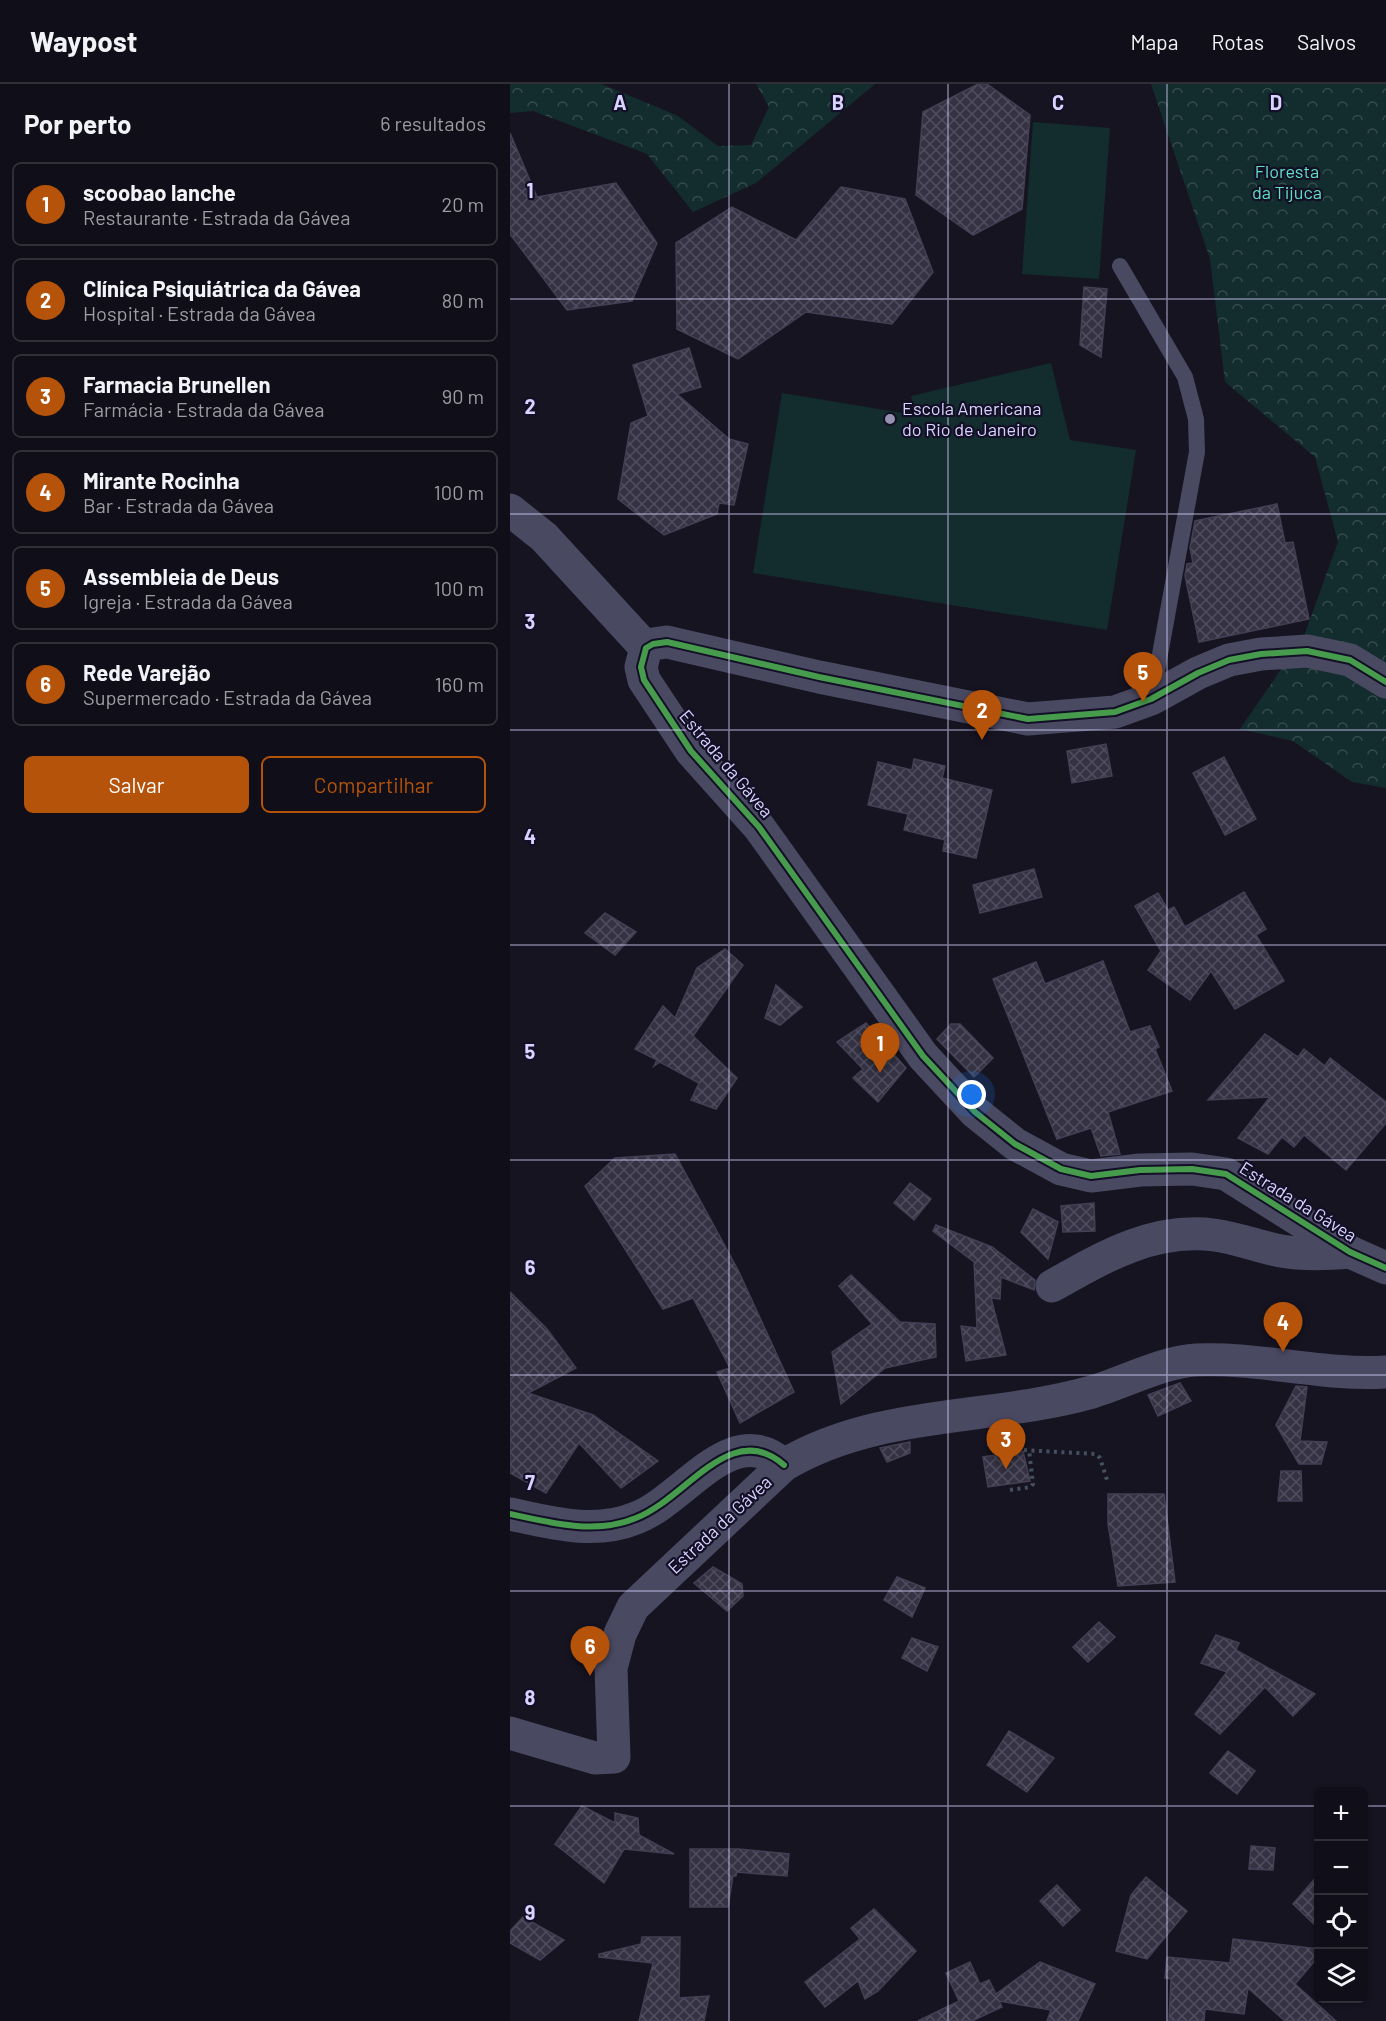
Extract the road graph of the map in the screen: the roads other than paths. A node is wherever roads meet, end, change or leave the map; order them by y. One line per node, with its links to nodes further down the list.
1 (1120, 266): 5 (lane)
2 (510, 510): 3 (street)
3 (646, 648): 5 (street); 6 (street, Estrada da Gávea)
4 (1386, 682): 5 (street)
5 (1151, 699)
6 (1350, 1252): 7 (street, Estrada da Gávea); 8 (street)
7 (1386, 1268)
8 (1052, 1286)
9 (1386, 1372): 10 (street, Estrada da Gávea)
10 (784, 1465): 11 (street); 12 (street, Estrada da Gávea)
11 (510, 1514)
12 (510, 1733)

